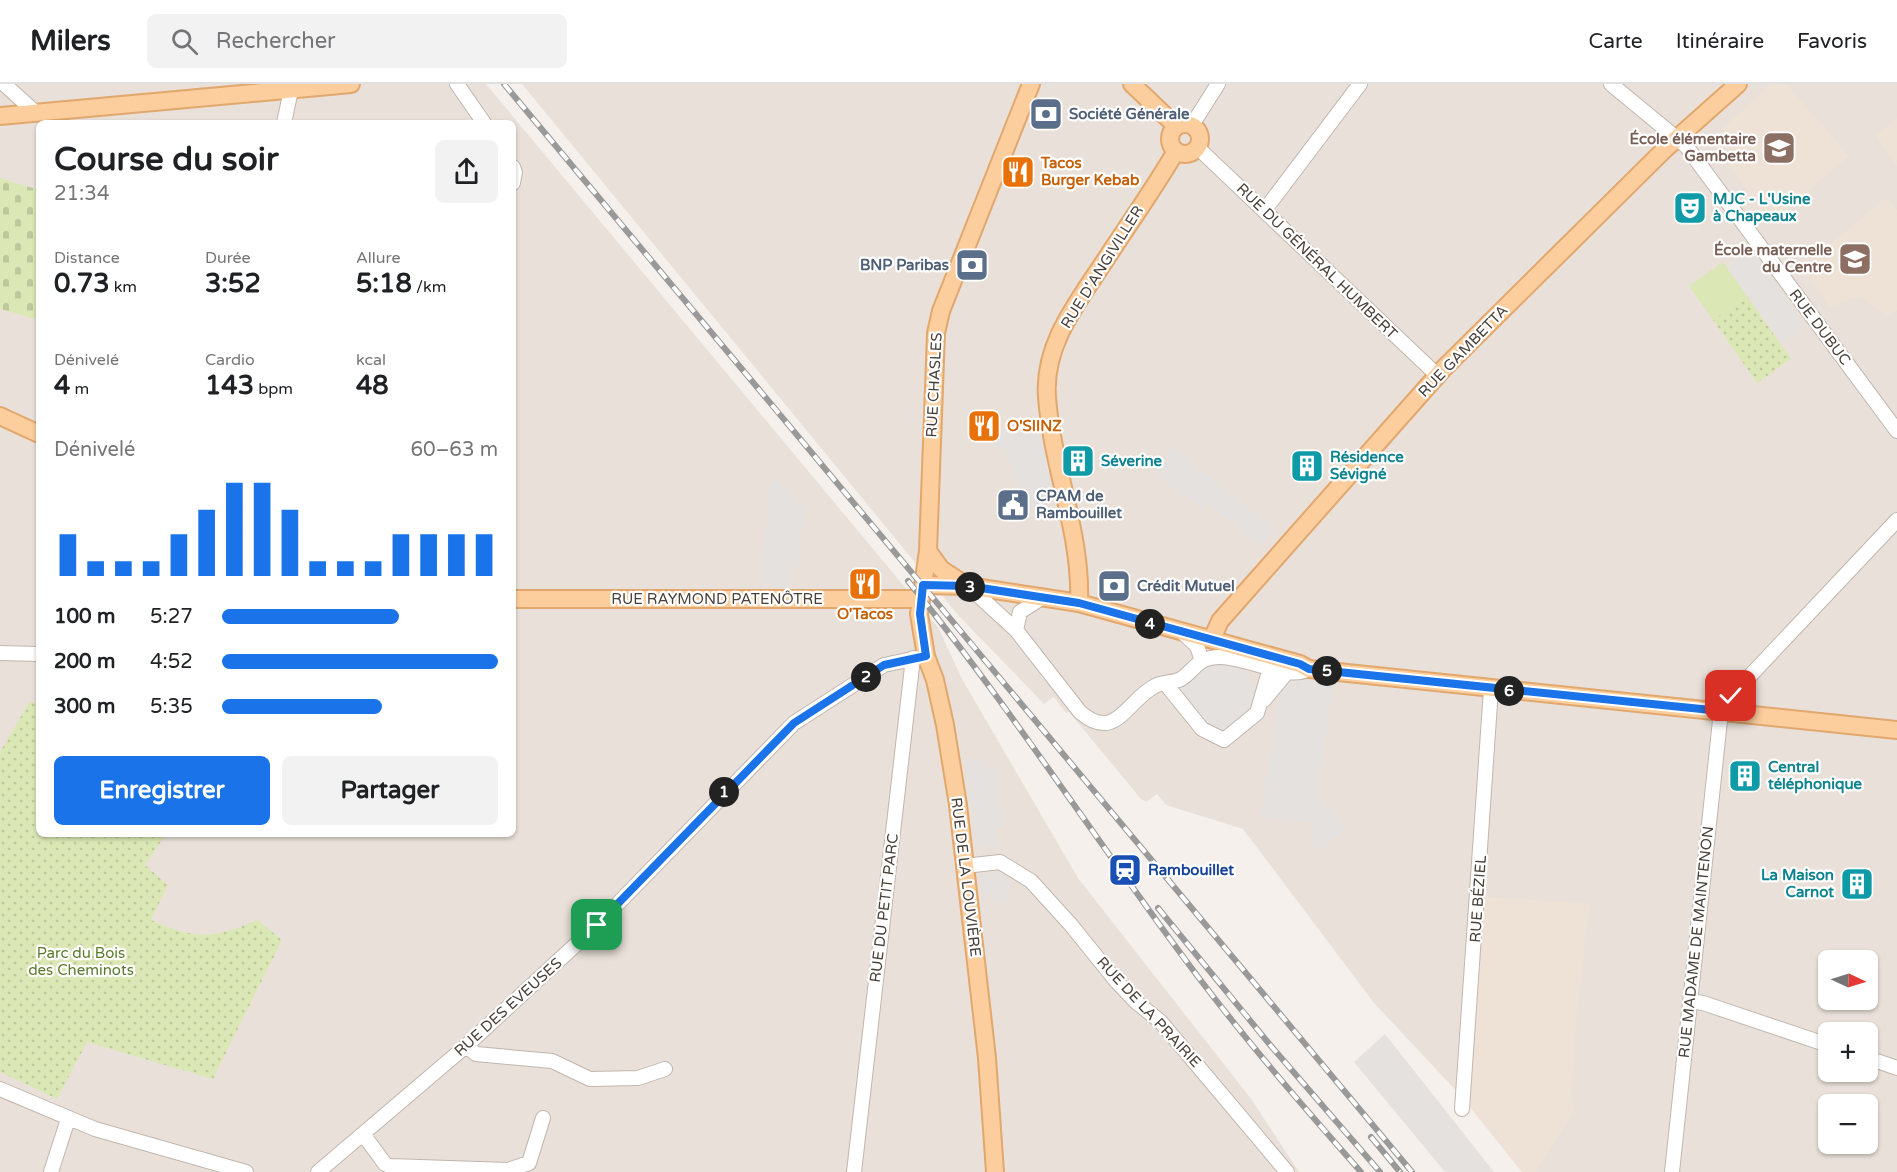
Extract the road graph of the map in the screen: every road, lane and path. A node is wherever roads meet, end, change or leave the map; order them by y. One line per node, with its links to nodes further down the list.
1 (4, 84): 13 (street)
2 (457, 84): 16 (street)
3 (1026, 84): 12 (main road)
4 (1031, 84): 12 (main road)
5 (1132, 84): 17 (main road)
6 (1218, 84): 17 (street)
7 (1360, 84): 21 (street)
8 (1611, 84): 18 (street, RUE DUBUC)
9 (1738, 84): 18 (main road, RUE GAMBETTA)
10 (342, 85): 11 (main road)
11 (291, 90): 13 (main road); 15 (street)
12 (1023, 103): 27 (main road, RUE CHASLES)
13 (35, 112): 14 (main road)
14 (0, 116)
15 (285, 120)
16 (482, 120)
17 (1184, 125): 19 (main road); 20 (main road)
18 (1676, 139): 22 (main road, RUE GAMBETTA); 24 (street, RUE DUBUC)
19 (1197, 147): 20 (main road); 21 (street, RUE DU GÉNÉRAL HUMBERT)
20 (1176, 151): 32 (main road, RUE D'ANGIVILLER)
21 (1264, 211): 22 (street, RUE DU GÉNÉRAL HUMBERT)
22 (1437, 375): 35 (main road, RUE GAMBETTA)
23 (0, 416): 25 (main road)
24 (1897, 431)
25 (36, 433)
26 (1897, 520): 48 (street)
27 (928, 551): 28 (main road); 29 (main road, RUE CHASLES)
28 (968, 586): 29 (main road, RUE RAYMOND PATENÔTRE); 30 (main road, RUE RAYMOND PATENÔTRE); 33 (street)
29 (922, 592): 31 (main road, RUE RAYMOND PATENÔTRE); 38 (main road, RUE DE LA LOUVIÈRE)
30 (1043, 597): 32 (main road, RUE RAYMOND PATENÔTRE); 33 (street)
31 (516, 599)
32 (1079, 603): 34 (main road, RUE RAYMOND PATENÔTRE)
33 (1016, 630): 45 (street)
34 (1183, 633): 35 (main road, RUE RAYMOND PATENÔTRE); 39 (street)
35 (1219, 646): 39 (street); 40 (main road, RUE RAYMOND PATENÔTRE); 41 (street)
36 (0, 653): 37 (street)
37 (36, 654)
38 (918, 661): 44 (street); 44 (street, RUE DU PETIT PARC); 50 (main road, RUE DE LA LOUVIÈRE); 53 (street, RUE DES EVEUSES)
39 (1202, 661): 45 (street)
40 (1271, 662): 41 (street); 42 (main road, RUE RAYMOND PATENÔTRE); 43 (street); 47 (street)
41 (1248, 663): 47 (street)
42 (1309, 669): 43 (street); 46 (main road, RUE RAYMOND PATENÔTRE)
43 (1288, 671): 47 (street)
44 (911, 673): 65 (street, RUE DU PETIT PARC)
45 (1165, 683): 47 (street)
46 (1491, 689): 48 (main road, RUE RAYMOND PATENÔTRE); 58 (street, RUE BÉZIEL)
47 (1262, 698)
48 (1721, 711): 49 (main road, RUE RAYMOND PATENÔTRE); 51 (street, RUE MADAME DE MAINTENON)
49 (1897, 730)
50 (965, 866): 66 (main road, RUE DE LA LOUVIÈRE); 67 (street, RUE DE LA PRAIRIE)
51 (1690, 1001): 52 (street); 68 (street, RUE MADAME DE MAINTENON)
52 (1818, 1042)
53 (466, 1046): 56 (street); 61 (street, RUE DES EVEUSES)
54 (1878, 1061): 55 (street)
55 (1897, 1068)
56 (665, 1069)
57 (0, 1089): 60 (street)
58 (1462, 1109)
59 (543, 1118): 61 (street)
60 (68, 1119): 62 (street); 63 (street)
61 (363, 1134): 64 (street, RUE DES EVEUSES)
62 (51, 1172)
63 (246, 1172)
64 (318, 1172)
65 (854, 1172)
66 (995, 1172)
67 (1287, 1172)
68 (1672, 1172)

